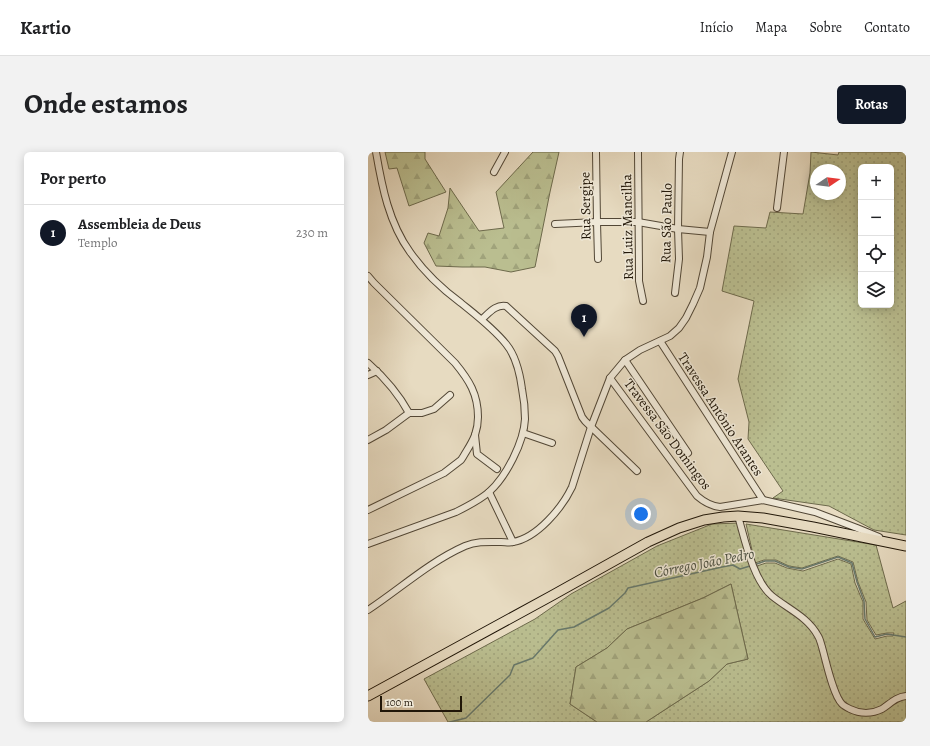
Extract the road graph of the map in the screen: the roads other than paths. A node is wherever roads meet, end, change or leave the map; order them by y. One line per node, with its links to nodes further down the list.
1 (376, 152): 19 (street)
2 (505, 152): 8 (street)
3 (596, 152): 10 (street, Rua Sergipe)
4 (638, 152): 11 (street, Rua Luiz Mancilha)
5 (680, 152): 13 (street, Rua São Paulo)
6 (732, 152): 14 (street)
7 (784, 152): 9 (street)
8 (494, 172)
9 (777, 208)
10 (597, 222): 11 (street); 12 (street); 15 (street, Rua Sergipe)
11 (638, 222): 13 (street); 18 (street, Rua Luiz Mancilha)
12 (555, 224)
13 (678, 229): 14 (street); 17 (street, Rua São Paulo)
14 (710, 232): 20 (street)
15 (598, 259)
16 (368, 276): 30 (street)
17 (675, 293)
18 (643, 301)
19 (482, 319): 28 (street); 29 (street)
20 (660, 341): 21 (street); 39 (street, Travessa Antônio Arantes)
21 (625, 360): 25 (street); 33 (street)
22 (368, 363): 23 (street)
23 (377, 371): 24 (street); 27 (street)
24 (368, 375)
25 (610, 378): 28 (street); 39 (street, Travessa São Domingos)
26 (450, 395): 27 (street)
27 (409, 413): 31 (street)
28 (591, 426): 37 (street); 42 (street)
29 (523, 433): 32 (street); 38 (street)
30 (475, 435): 34 (street); 35 (street)
31 (368, 440)
32 (552, 443)
33 (688, 453)
34 (477, 454): 35 (street); 36 (street)
35 (463, 457): 40 (street)
36 (497, 469)
37 (637, 471)
38 (489, 492): 42 (street); 44 (street)
39 (763, 500): 43 (street, Travessa São Domingos)
40 (368, 510)
41 (738, 516): 43 (highway); 47 (highway); 48 (street)
42 (513, 542): 46 (street)
43 (891, 543): 45 (highway)
44 (368, 544)
45 (906, 546)
46 (368, 610)
47 (368, 696)
48 (906, 696)

